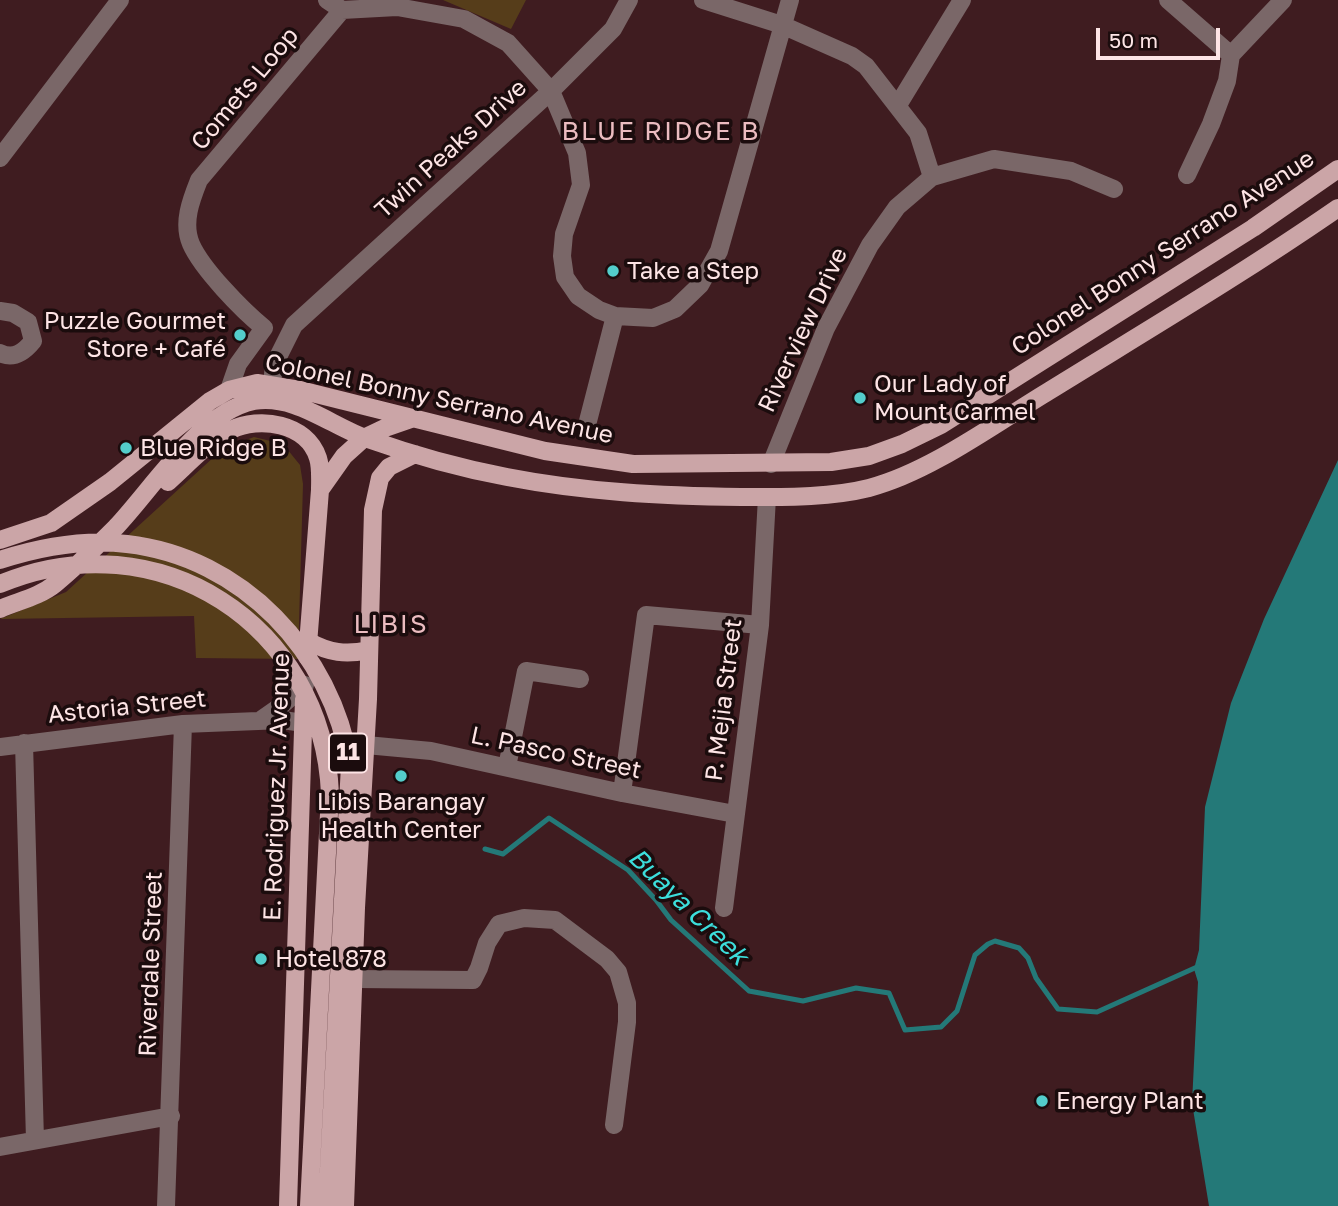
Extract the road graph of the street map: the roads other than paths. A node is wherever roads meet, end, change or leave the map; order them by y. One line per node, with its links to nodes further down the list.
1 (120, 0): 13 (street)
2 (629, 0): 11 (street, Twin Peaks Drive)
3 (702, 0): 9 (street)
4 (790, 0): 9 (street)
5 (962, 0): 12 (street)
6 (1168, 0): 10 (street)
7 (1283, 0): 10 (street)
8 (335, 5): 11 (street, Comets Loop); 22 (street, Comets Loop)
9 (782, 25): 12 (street); 20 (street)
10 (1231, 55): 15 (street)
11 (551, 91): 20 (street, Comets Loop); 21 (street, Twin Peaks Drive)
12 (898, 106): 16 (street)
13 (0, 158)
14 (1338, 169): 30 (main road, Colonel Bonny Serrano Avenue)
15 (1187, 175)
16 (932, 177): 17 (street, Riverview Drive); 30 (street, Riverview Drive)
17 (1114, 189)
18 (1338, 208): 32 (main road, Colonel Bonny Serrano Avenue)
19 (0, 311): 23 (street)
20 (615, 316): 27 (street)
21 (294, 325): 22 (street); 24 (street, Twin Peaks Drive)
22 (264, 328): 25 (street)
23 (0, 353)
24 (272, 384): 25 (main road, Colonel Bonny Serrano Avenue); 26 (main road, Colonel Bonny Serrano Avenue)
25 (229, 390): 34 (main road, Colonel Bonny Serrano Avenue)
26 (411, 419): 28 (main road, E. Rodriguez Jr. Avenue / 11); 30 (main road, Colonel Bonny Serrano Avenue)
27 (588, 421)
28 (363, 438): 29 (main road, Colonel Bonny Serrano Avenue); 31 (main road, E. Rodriguez Jr. Avenue / 11); 33 (main road, Colonel Bonny Serrano Avenue)
29 (415, 454): 32 (main road, Colonel Bonny Serrano Avenue); 40 (main road, 11)
30 (771, 464)
31 (320, 491): 33 (main road); 39 (main road, E. Rodriguez Jr. Avenue / 11)
32 (767, 497): 38 (street, P. Mejia Street)
33 (115, 527): 37 (main road, Colonel Bonny Serrano Avenue)
34 (0, 540)
35 (0, 560): 63 (main road, 11)
36 (0, 584): 62 (main road, 11)
37 (0, 609)
38 (760, 625): 50 (street); 51 (street, P. Mejia Street)
39 (308, 641): 40 (main road); 42 (main road, E. Rodriguez Jr. Avenue / 11)
40 (369, 650): 47 (main road, 11)
41 (580, 679): 49 (street)
42 (305, 685): 43 (street); 44 (main road, E. Rodriguez Jr. Avenue / 11)
43 (259, 721): 44 (street, Astoria Street); 45 (street, Astoria Street)
44 (303, 723): 54 (main road, E. Rodriguez Jr. Avenue / 11)
45 (183, 724): 46 (street, Astoria Street); 56 (street, Riverdale Street)
46 (23, 743): 48 (street, Astoria Street); 58 (street)
47 (366, 745): 49 (street, L. Pasco Street); 52 (main road, 11)
48 (0, 747)
49 (507, 767): 50 (street, L. Pasco Street)
50 (622, 793): 51 (street, L. Pasco Street)
51 (734, 814): 53 (street, P. Mejia Street)
52 (356, 908): 54 (main road); 55 (main road, 11)
53 (723, 908)
54 (297, 909): 61 (main road, E. Rodriguez Jr. Avenue / 11)
55 (354, 979): 57 (street); 64 (main road, 11)
56 (171, 1116): 58 (street); 60 (street, Riverdale Street)
57 (614, 1125)
58 (35, 1140): 59 (street)
59 (0, 1147)
60 (166, 1206)
61 (288, 1206)
62 (309, 1206)
63 (327, 1206)
64 (345, 1206)

